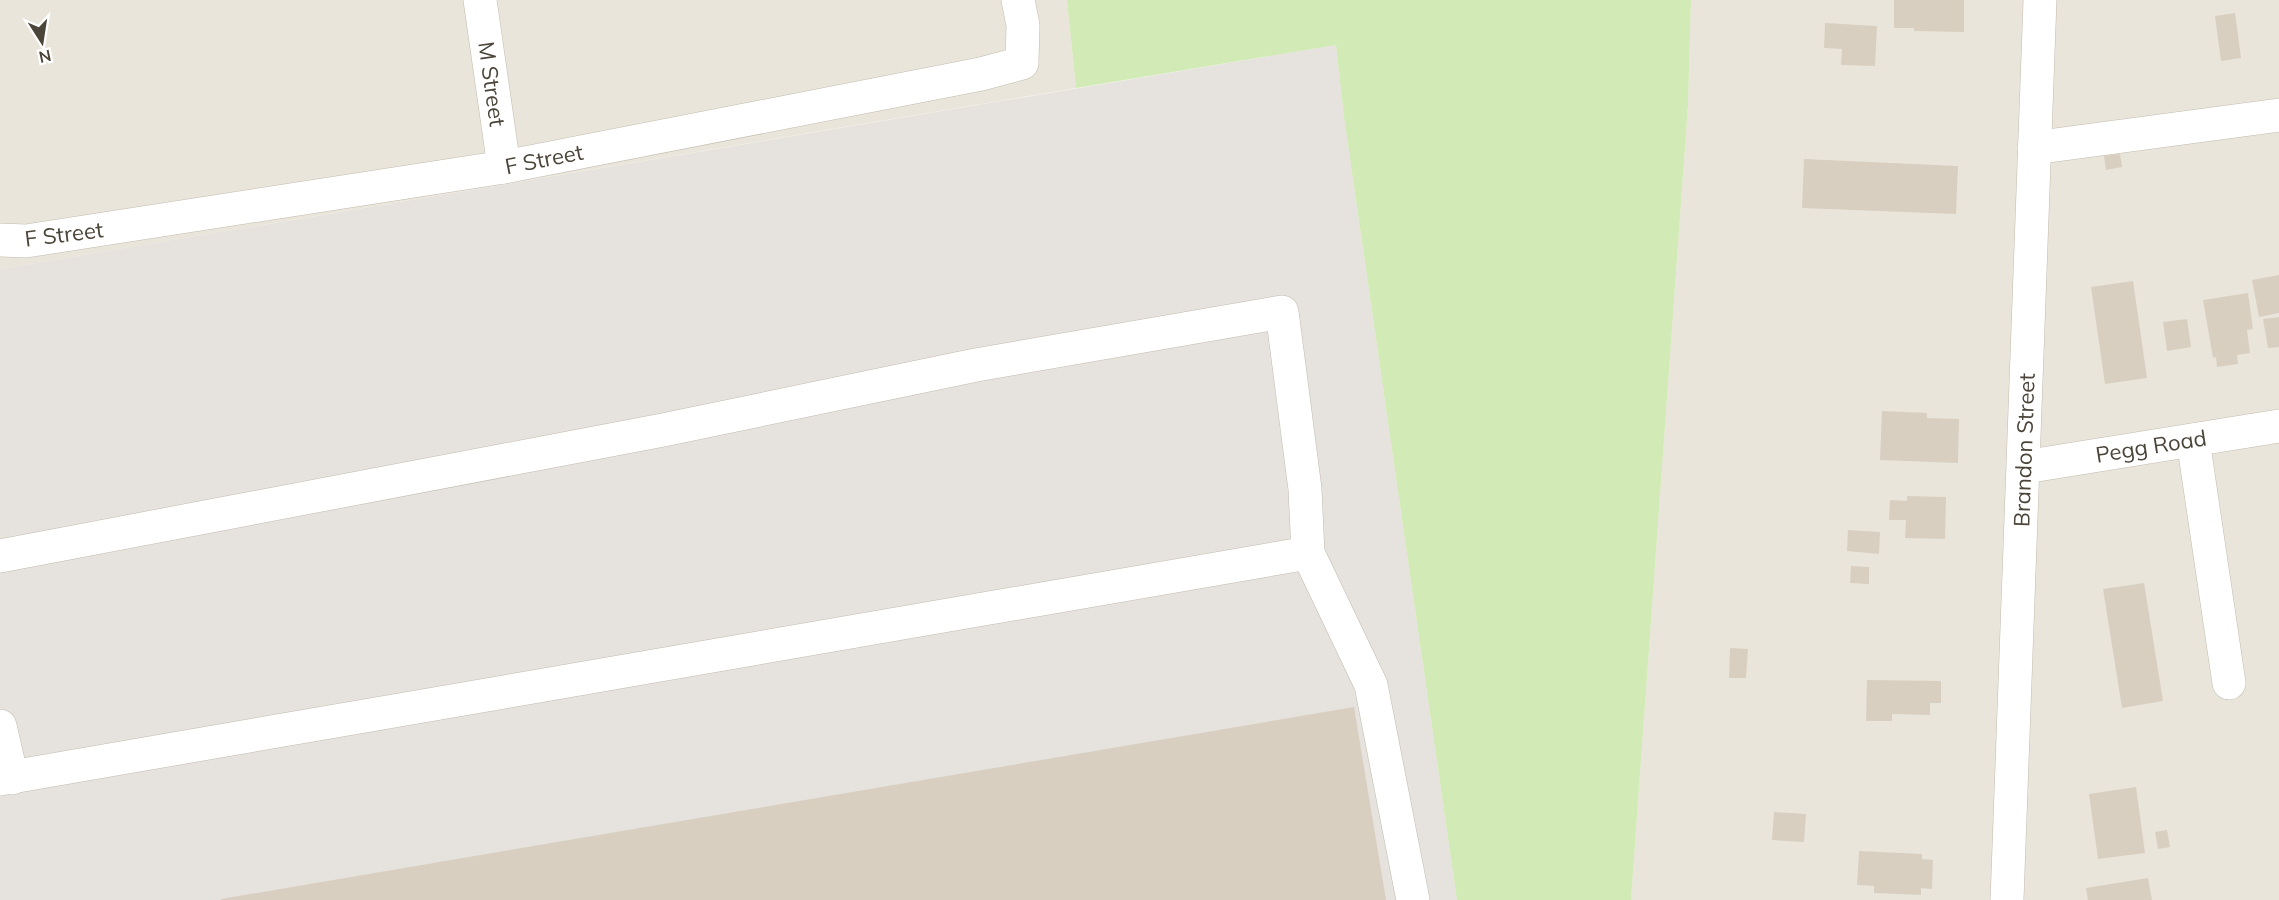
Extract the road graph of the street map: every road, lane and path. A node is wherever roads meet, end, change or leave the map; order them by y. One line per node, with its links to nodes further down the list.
1 (480, 0): 6 (street, M Street)
2 (1018, 0): 6 (street, F Street)
3 (2040, 0): 5 (street, Brandon Street)
4 (2279, 115): 5 (street)
5 (2034, 148): 10 (street, Brandon Street)
6 (504, 167): 7 (street, F Street)
7 (0, 240)
8 (2279, 426): 9 (street, Pegg Road)
9 (2193, 440): 10 (street, Pegg Road); 13 (street)
10 (2024, 467): 17 (street, Brandon Street)
11 (1308, 553): 12 (street); 15 (street); 16 (street)
12 (0, 556)
13 (2229, 683)
14 (0, 726): 15 (street)
15 (6, 778)
16 (1413, 900)
17 (2007, 900)

